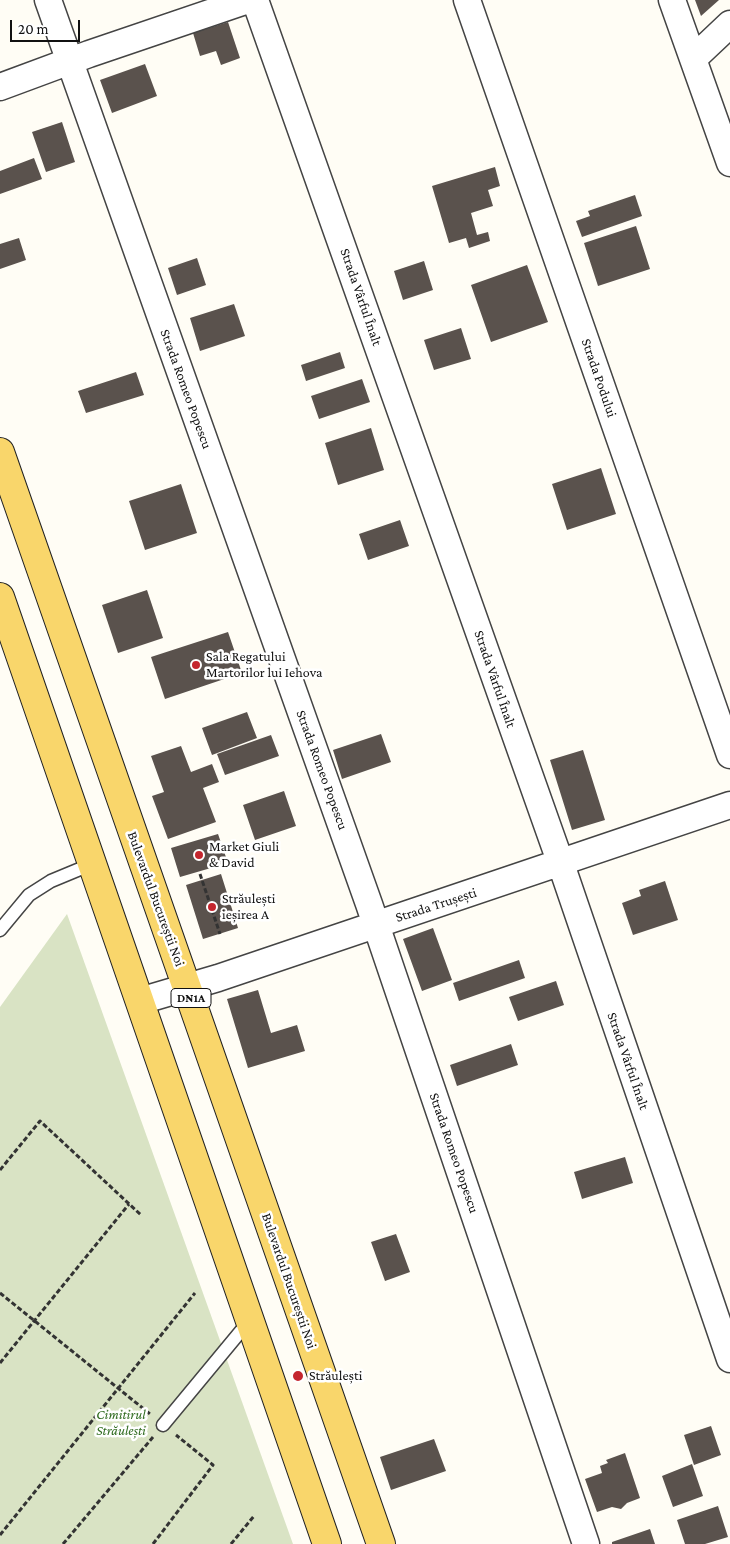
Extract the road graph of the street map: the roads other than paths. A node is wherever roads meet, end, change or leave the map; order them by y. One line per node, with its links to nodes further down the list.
1 (48, 0): 8 (street, Strada Romeo Popescu)
2 (248, 0): 8 (street)
3 (255, 0): 16 (street, Strada Vârful Înalt)
4 (467, 0): 13 (street, Strada Podului)
5 (672, 0): 7 (street)
6 (730, 24): 7 (street)
7 (693, 59): 10 (street)
8 (70, 61): 9 (street); 17 (street, Strada Romeo Popescu)
9 (0, 87)
10 (730, 163)
11 (0, 452): 19 (main road, Bulevardul Bucureștii Noi / DN1A)
12 (2, 615): 15 (main road)
13 (730, 755)
14 (730, 805): 16 (street, Strada Trușești)
15 (92, 864): 18 (lane); 20 (main road)
16 (561, 864): 17 (street, Strada Trușești); 22 (street, Strada Vârful Înalt)
17 (377, 925): 19 (street, Strada Trușești); 26 (street, Strada Romeo Popescu)
18 (0, 930)
19 (188, 987): 20 (street, Strada Trușești); 25 (main road, Bulevardul Bucureștii Noi / DN1A)
20 (140, 1002): 21 (main road)
21 (250, 1320): 23 (lane); 24 (main road)
22 (730, 1359)
23 (163, 1425)
24 (327, 1544)
25 (381, 1544)
26 (586, 1544)

